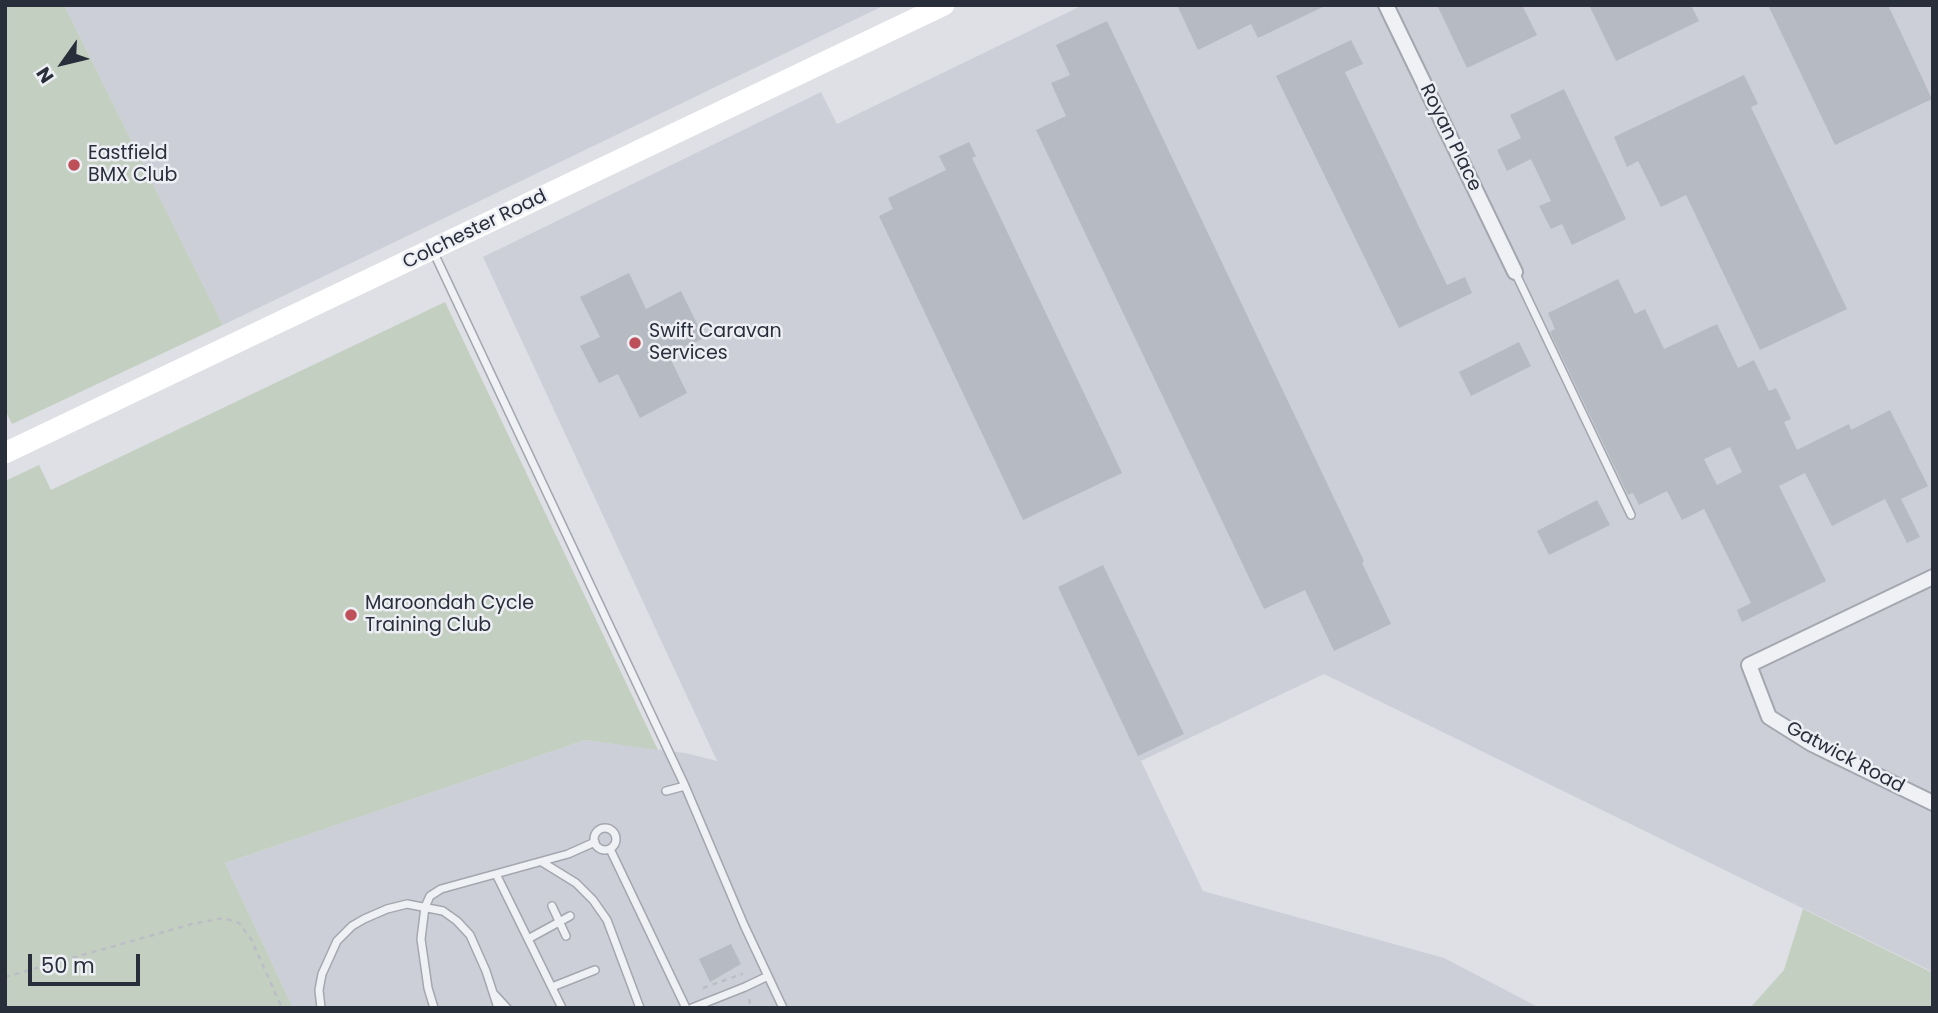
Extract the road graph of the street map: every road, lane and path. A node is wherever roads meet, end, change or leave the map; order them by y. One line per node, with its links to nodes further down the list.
1 (943, 5): 3 (main road, Colchester Road)
2 (1386, 5): 4 (street, Royan Place)
3 (433, 251): 5 (main road, Colchester Road); 8 (lane)
4 (1515, 272): 6 (lane)
5 (5, 453)
6 (1631, 515)
7 (1933, 577): 10 (street, Gatwick Road)
8 (685, 786): 9 (lane); 23 (lane)
9 (666, 791)
10 (1933, 803)
11 (595, 842): 12 (lane); 12 (lane); 13 (lane)
12 (610, 849): 37 (lane)
13 (542, 862): 14 (lane); 36 (lane)
14 (496, 874): 16 (lane); 20 (lane)
15 (552, 906): 18 (lane)
16 (425, 907): 27 (lane); 31 (lane); 32 (lane)
17 (570, 916): 18 (lane)
18 (559, 922): 19 (lane); 20 (lane)
19 (566, 936)
20 (528, 939): 25 (lane)
21 (595, 970): 25 (lane)
22 (748, 975): 26 (path)
23 (768, 976): 29 (lane); 40 (lane)
24 (5, 978): 30 (path)
25 (552, 987): 35 (lane)
26 (703, 988)
27 (492, 992): 33 (lane); 34 (lane)
28 (748, 999): 39 (path)
29 (704, 1006): 38 (lane)
30 (282, 1008)
31 (321, 1008)
32 (434, 1008)
33 (498, 1008)
34 (507, 1008)
35 (562, 1008)
36 (640, 1008)
37 (686, 1008)
38 (692, 1008)
39 (751, 1008)
40 (783, 1008)

